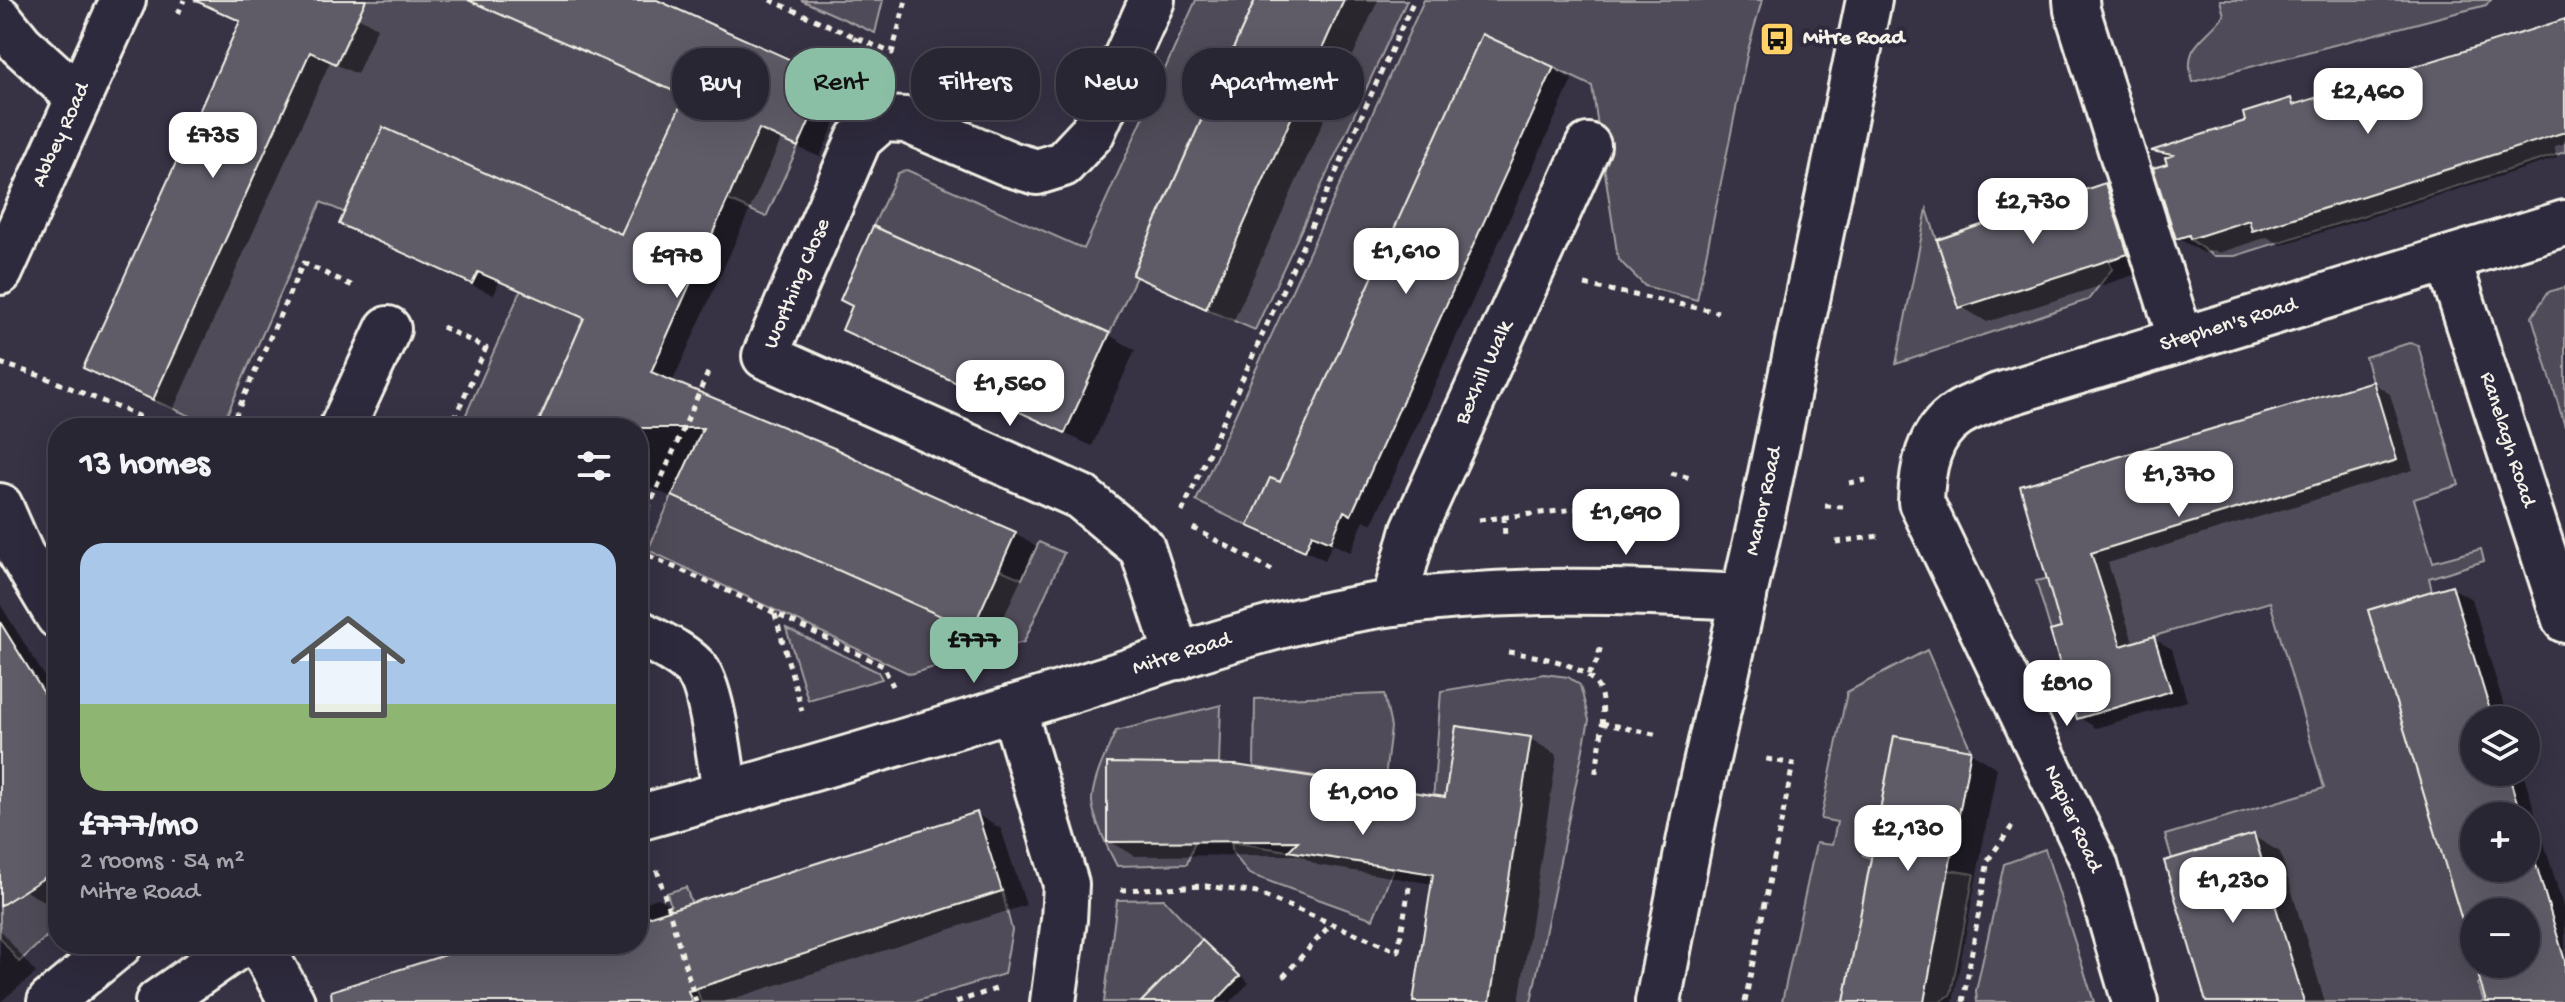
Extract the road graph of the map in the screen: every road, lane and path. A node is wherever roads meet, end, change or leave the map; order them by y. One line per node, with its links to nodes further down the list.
1 (123, 0): 11 (street, Abbey Road)
2 (770, 0): 9 (path)
3 (906, 0): 9 (path)
4 (1152, 0): 20 (street, Worthing Close)
5 (1414, 0): 32 (path)
6 (1869, 0): 39 (street, Manor Road)
7 (2076, 0): 19 (street)
8 (0, 19): 11 (street)
9 (856, 37): 10 (path)
10 (851, 48)
11 (79, 98): 15 (street, Abbey Road)
12 (1588, 146): 16 (street, Bexhill Walk)
13 (2565, 223): 14 (street, Stephen's Road)
14 (2448, 259): 19 (street, Stephen's Road); 43 (street, Ranelagh Road)
15 (0, 272)
16 (1529, 274): 17 (path); 34 (street, Bexhill Walk)
17 (1718, 312)
18 (388, 329): 23 (street)
19 (2181, 340): 24 (street, Stephen's Road)
20 (765, 356): 31 (path); 46 (street, Worthing Close)
21 (0, 363): 22 (path)
22 (143, 418)
23 (347, 418)
24 (1922, 468): 77 (street, Napier Road)
25 (1671, 473): 26 (path)
26 (1691, 478)
27 (1612, 502): 34 (path)
28 (0, 506): 40 (street)
29 (1825, 506): 30 (path)
30 (1843, 507)
31 (648, 509)
32 (1179, 520)
33 (1192, 527): 38 (path)
34 (1414, 529): 41 (street, Bexhill Walk)
35 (1888, 535): 36 (path)
36 (1836, 542)
37 (648, 556): 42 (path)
38 (1273, 571)
39 (1744, 597): 41 (street, Mitre Road); 74 (street, Manor Road)
40 (48, 599)
41 (1394, 603): 46 (street, Mitre Road)
42 (775, 613): 49 (path); 51 (path)
43 (2565, 620)
44 (648, 638): 56 (street)
45 (1497, 650): 48 (path)
46 (1178, 657): 50 (street, Mitre Road)
47 (1597, 661): 48 (path)
48 (1588, 675): 52 (path)
49 (893, 686)
50 (1013, 708): 56 (street, Mitre Road); 73 (street)
51 (802, 711)
52 (1602, 723): 53 (path); 55 (path)
53 (1633, 730)
54 (1764, 758): 75 (path)
55 (1595, 778)
56 (725, 794): 58 (street, Mitre Road)
57 (2009, 810): 76 (path)
58 (648, 815)
59 (656, 865): 71 (path)
60 (1410, 882): 62 (path)
61 (1108, 891): 62 (path)
62 (1331, 924): 66 (path)
63 (108, 954): 68 (street)
64 (227, 954): 69 (street)
65 (266, 954): 70 (street)
66 (1283, 977)
67 (1006, 986): 72 (path)
68 (50, 1002)
69 (158, 1002)
70 (292, 1002)
71 (696, 1002)
72 (956, 1002)
73 (1053, 1002)
74 (1658, 1002)
75 (1745, 1002)
76 (1963, 1002)
77 (2135, 1002)

